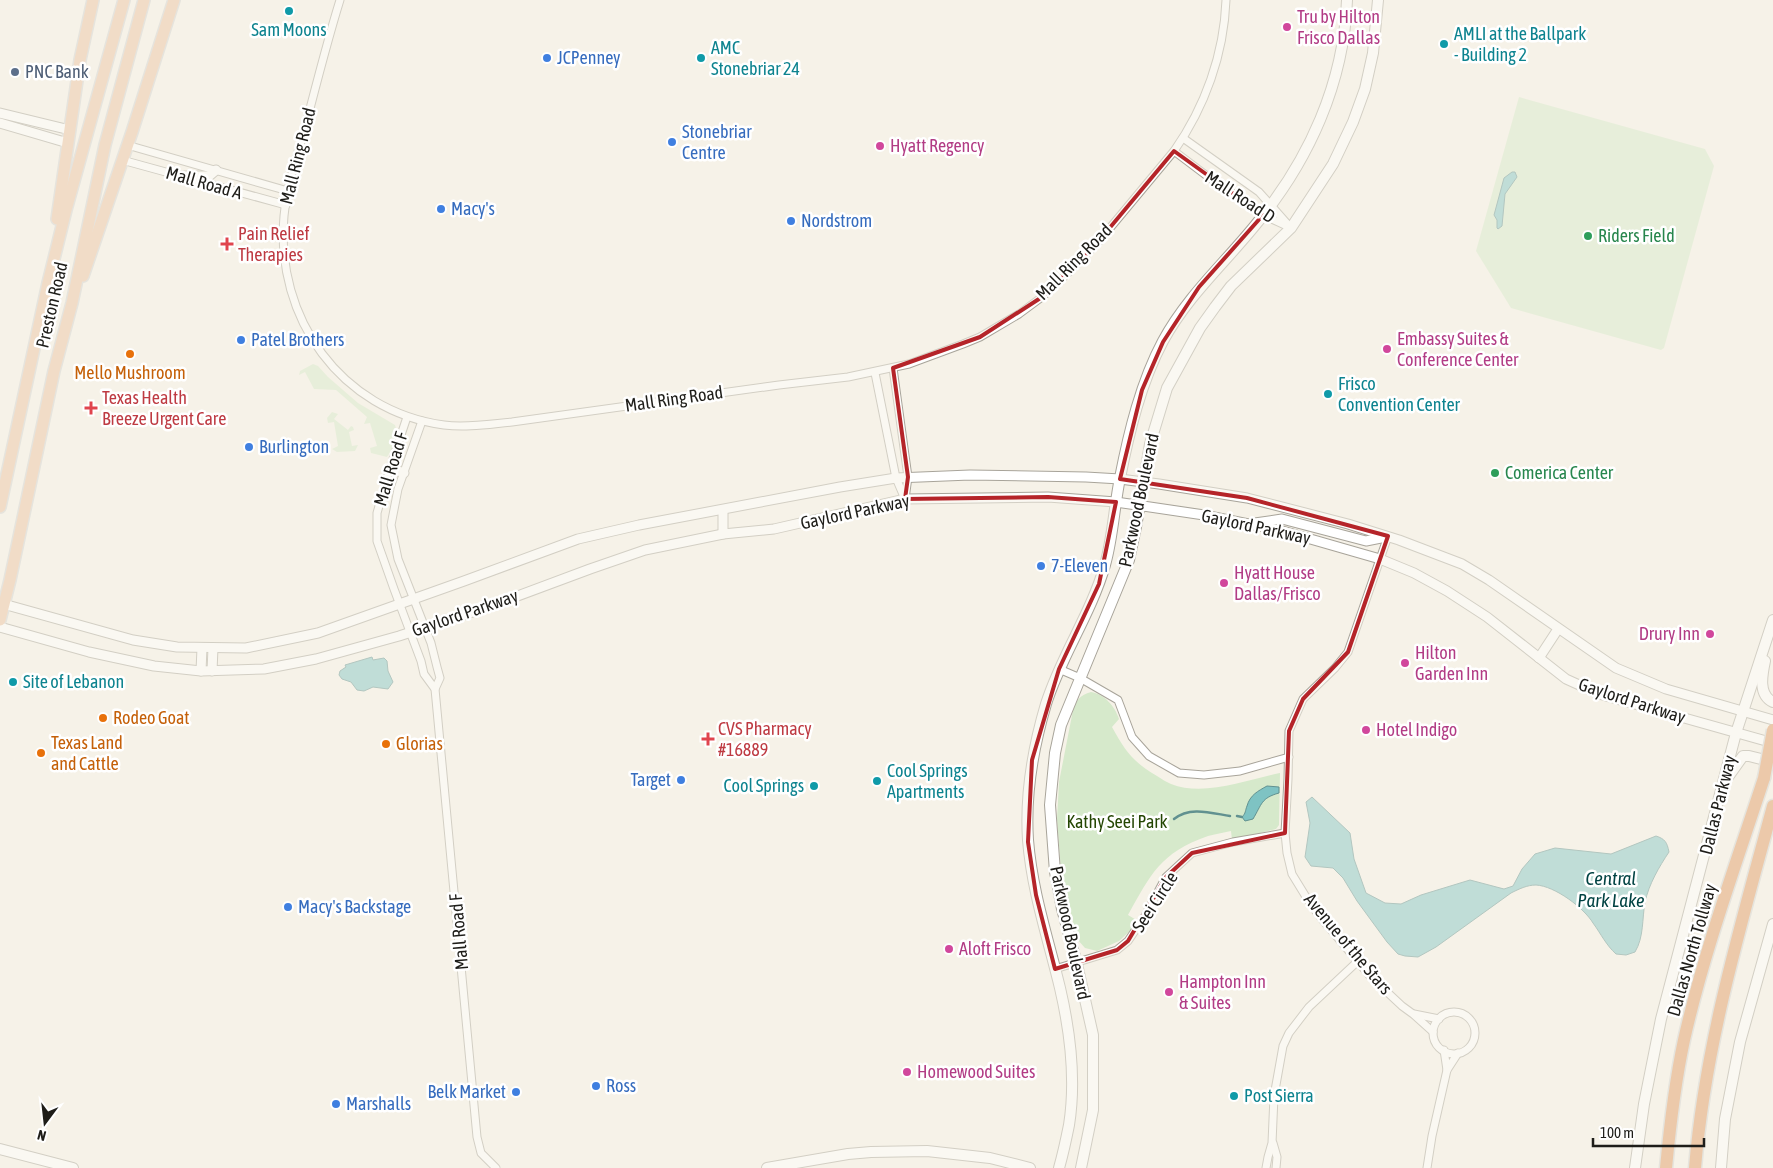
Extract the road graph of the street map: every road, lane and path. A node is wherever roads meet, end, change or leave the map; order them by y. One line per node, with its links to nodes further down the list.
1 (92, 0): 11 (main road)
2 (124, 0): 26 (main road, Preston Road)
3 (144, 0): 27 (main road, Preston Road)
4 (174, 0): 14 (main road)
5 (340, 0): 21 (street, Mall Ring Road)
6 (1226, 0): 12 (street, Mall Ring Road)
7 (1347, 0): 23 (main road, Parkwood Boulevard)
8 (1378, 0): 25 (main road, Parkwood Boulevard)
9 (0, 113): 11 (street)
10 (0, 123): 13 (street)
11 (70, 130): 13 (main road)
12 (1183, 138): 15 (street, Mall Ring Road); 23 (street, Mall Road D)
13 (68, 143): 26 (main road)
14 (127, 145): 16 (main road); 17 (street, Mall Road A)
15 (1174, 151): 19 (street, Mall Road D); 28 (street, Mall Ring Road)
16 (122, 160): 18 (street, Mall Road A); 27 (main road)
17 (216, 170): 18 (street); 21 (street, Mall Road A)
18 (178, 176): 22 (street, Mall Road A)
19 (1215, 182): 20 (street, Mall Road D)
20 (1224, 187): 24 (street, Mall Road D)
21 (288, 191): 22 (street, Mall Ring Road)
22 (286, 205): 30 (street, Mall Ring Road)
23 (1270, 206): 24 (main road, Parkwood Boulevard); 25 (street, Mall Road D)
24 (1263, 215): 25 (street, Mall Road D); 36 (main road, Parkwood Boulevard)
25 (1291, 228): 37 (main road, Parkwood Boulevard)
26 (44, 303): 41 (main road, Preston Road)
27 (72, 303): 48 (main road, Preston Road)
28 (893, 368): 29 (street, Mall Ring Road); 34 (street)
29 (875, 373): 31 (street, Mall Ring Road); 35 (street)
30 (407, 417): 31 (street, Mall Ring Road); 32 (street, Mall Road F)
31 (422, 421): 33 (street, Mall Road F)
32 (390, 468): 33 (street); 49 (street, Mall Road F)
33 (404, 473): 47 (street, Mall Road F)
34 (908, 477): 35 (street, Gaylord Parkway); 36 (street, Gaylord Parkway); 38 (street)
35 (896, 478): 38 (street); 42 (street, Gaylord Parkway)
36 (1120, 479): 37 (street, Gaylord Parkway); 39 (main road, Parkwood Boulevard)
37 (1144, 481): 40 (main road, Parkwood Boulevard); 45 (street, Gaylord Parkway)
38 (905, 499): 39 (street, Gaylord Parkway); 44 (street, Gaylord Parkway)
39 (1116, 502): 40 (street, Gaylord Parkway); 59 (main road, Parkwood Boulevard)
40 (1140, 505): 43 (street, Gaylord Parkway); 62 (main road, Parkwood Boulevard)
41 (0, 507)
42 (723, 510): 44 (street); 47 (street, Gaylord Parkway)
43 (1248, 524): 45 (street); 46 (street, Gaylord Parkway)
44 (723, 534): 53 (street, Gaylord Parkway)
45 (1388, 536): 46 (street, Avenue of the Stars); 54 (street, Gaylord Parkway)
46 (1380, 559): 58 (street, Gaylord Parkway); 71 (street, Avenue of the Stars)
47 (414, 599): 49 (street, Gaylord Parkway); 53 (street, Mall Road F)
48 (2, 604): 50 (main road, Preston Road); 56 (street, Gaylord Parkway)
49 (399, 604): 55 (street, Mall Road F); 57 (street, Gaylord Parkway)
50 (0, 620)
51 (1772, 624): 64 (main road); 65 (main road, Dallas Parkway)
52 (0, 627): 60 (street, Gaylord Parkway)
53 (425, 627): 55 (street, Gaylord Parkway); 63 (street, Mall Road F)
54 (1558, 629): 58 (street); 65 (street, Gaylord Parkway)
55 (410, 632): 61 (street, Gaylord Parkway); 63 (street, Mall Road F)
56 (202, 648): 57 (street, Gaylord Parkway); 60 (street)
57 (213, 648): 61 (street)
58 (1539, 658): 68 (street, Gaylord Parkway)
59 (1059, 669): 62 (street); 80 (main road, Parkwood Boulevard)
60 (201, 671): 61 (street, Gaylord Parkway)
61 (212, 671)
62 (1080, 678): 71 (street); 79 (main road, Parkwood Boulevard)
63 (435, 689): 92 (street, Mall Road F)
64 (1773, 702)
65 (1743, 712): 66 (street, Gaylord Parkway); 68 (main road, Dallas Parkway)
66 (1773, 720)
67 (1773, 730): 73 (highway, bridge)
68 (1736, 732): 69 (street, Gaylord Parkway); 74 (main road, Dallas Parkway)
69 (1773, 743)
70 (1773, 748): 73 (highway, Dallas North Tollway, bridge)
71 (1289, 757): 76 (street, Avenue of the Stars)
72 (1773, 762): 74 (main road)
73 (1763, 781): 101 (highway, Dallas North Tollway)
74 (1723, 785): 100 (main road, Dallas Parkway)
75 (1773, 806): 102 (highway)
76 (1285, 833): 78 (street, Avenue of the Stars); 79 (street, Seei Circle)
77 (1773, 924): 103 (main road)
78 (1358, 961): 81 (street, Avenue of the Stars); 87 (street)
79 (1077, 964): 80 (street, Seei Circle); 96 (main road, Parkwood Boulevard)
80 (1055, 969): 95 (main road, Parkwood Boulevard)
81 (1413, 1014): 82 (street, Avenue of the Stars); 83 (street, Avenue of the Stars)
82 (1439, 1019): 83 (street); 85 (street)
83 (1434, 1032): 84 (street)
84 (1444, 1050): 85 (street); 86 (street)
85 (1458, 1053): 86 (street)
86 (1447, 1070): 99 (street)
87 (1272, 1143): 97 (street); 98 (street)
88 (0, 1149): 89 (main road)
89 (60, 1166): 91 (main road)
90 (791, 1166): 93 (main road); 94 (main road)
91 (73, 1168)
92 (496, 1168)
93 (767, 1168)
94 (1030, 1168)
95 (1059, 1168)
96 (1081, 1168)
97 (1266, 1168)
98 (1276, 1168)
99 (1427, 1168)
100 (1635, 1168)
101 (1666, 1168)
102 (1695, 1168)
103 (1721, 1168)

